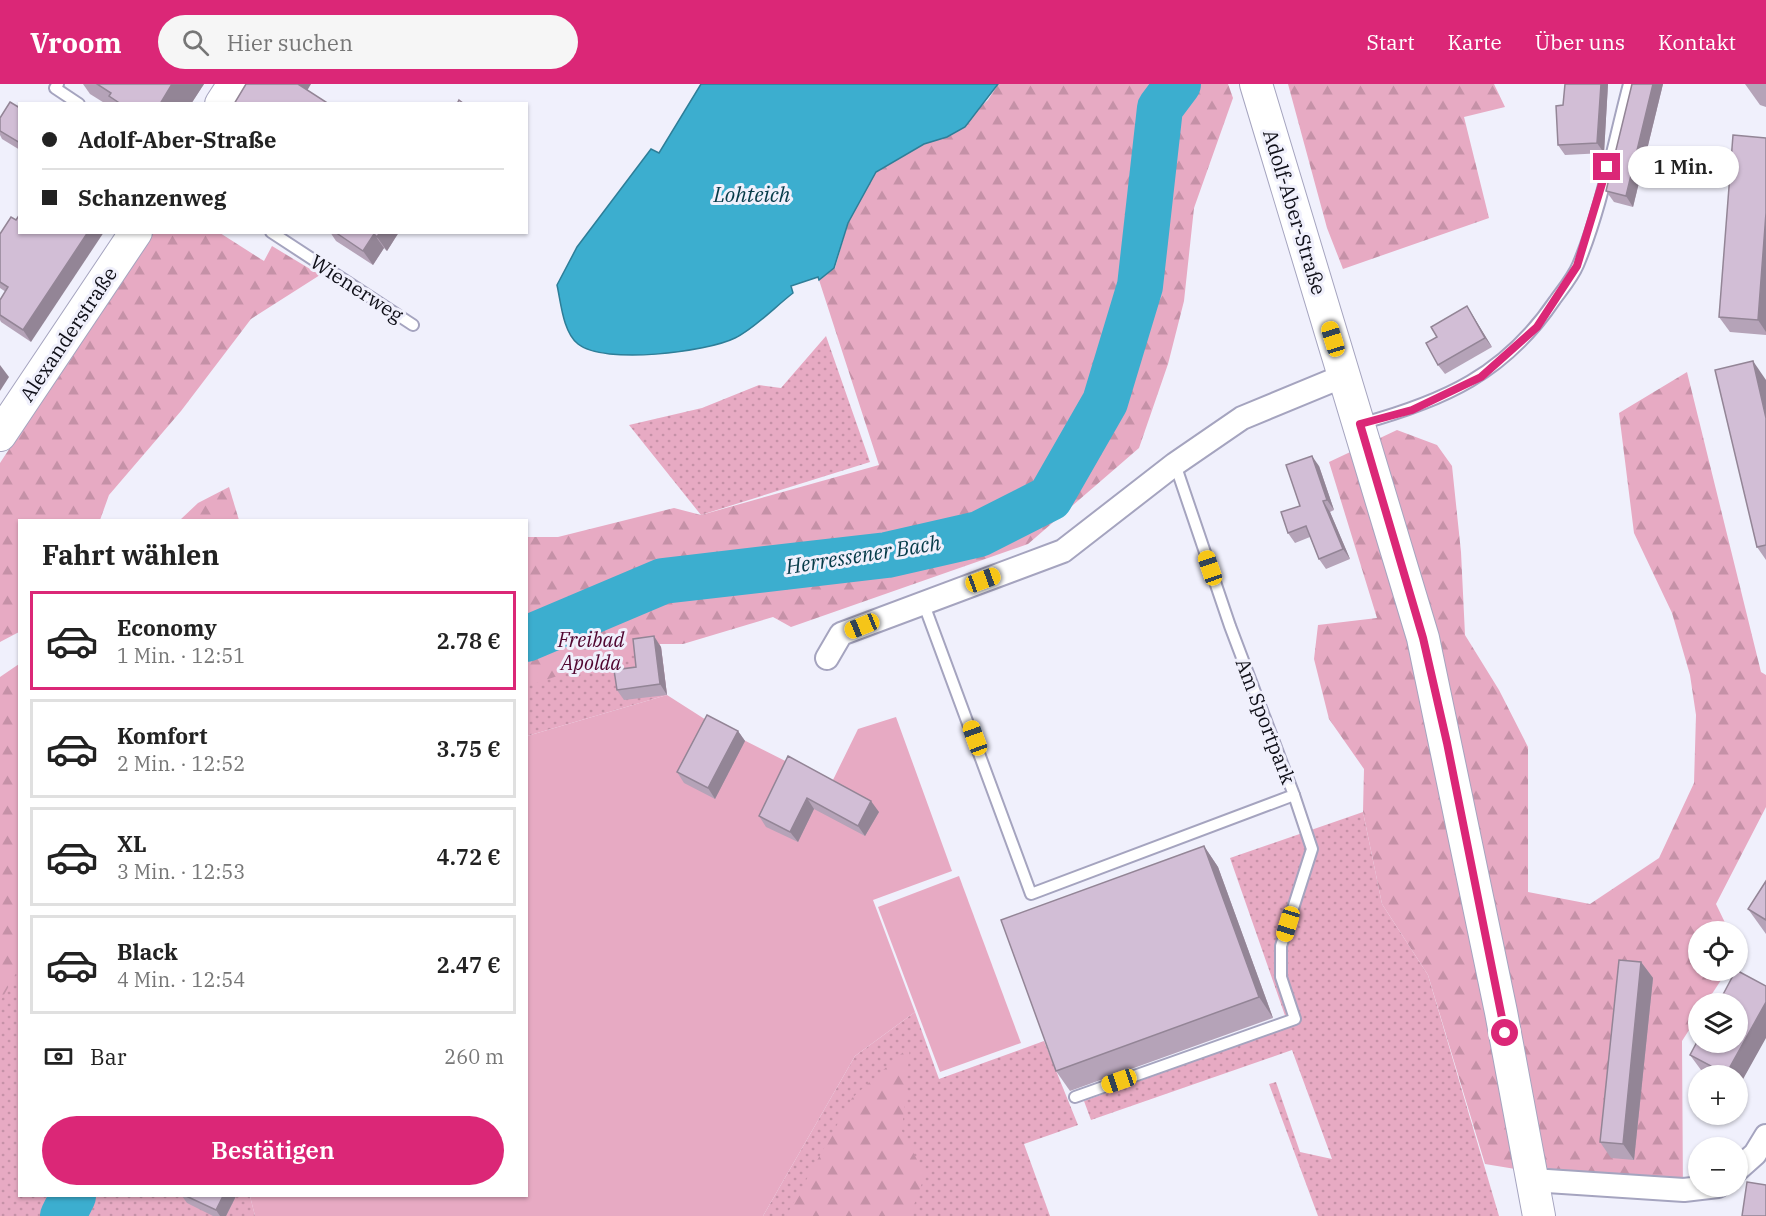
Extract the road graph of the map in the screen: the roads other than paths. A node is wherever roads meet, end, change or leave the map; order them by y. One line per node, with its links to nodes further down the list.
1 (58, 84): 5 (lane)
2 (234, 84): 6 (main road)
3 (1256, 84): 10 (main road, Adolf-Aber-Straße)
4 (1629, 84): 11 (lane)
5 (76, 102)
6 (222, 102)
7 (135, 234): 12 (main road, Alexanderstraße)
8 (274, 234): 9 (lane, Wienerweg)
9 (414, 325)
10 (1346, 375): 11 (main road, Adolf-Aber-Straße); 13 (street)
11 (1360, 424): 20 (main road, Adolf-Aber-Straße)
12 (0, 435)
13 (1175, 464): 14 (street); 16 (lane, Am Sportpark)
14 (923, 602): 15 (street); 16 (lane, Am Sportpark)
15 (827, 658)
16 (1294, 795): 17 (lane)
17 (1075, 1097)
18 (1766, 1136): 19 (street)
19 (1748, 1160)
20 (1532, 1180): 21 (street); 22 (main road, Adolf-Aber-Straße)
21 (1688, 1190)
22 (1539, 1216)

